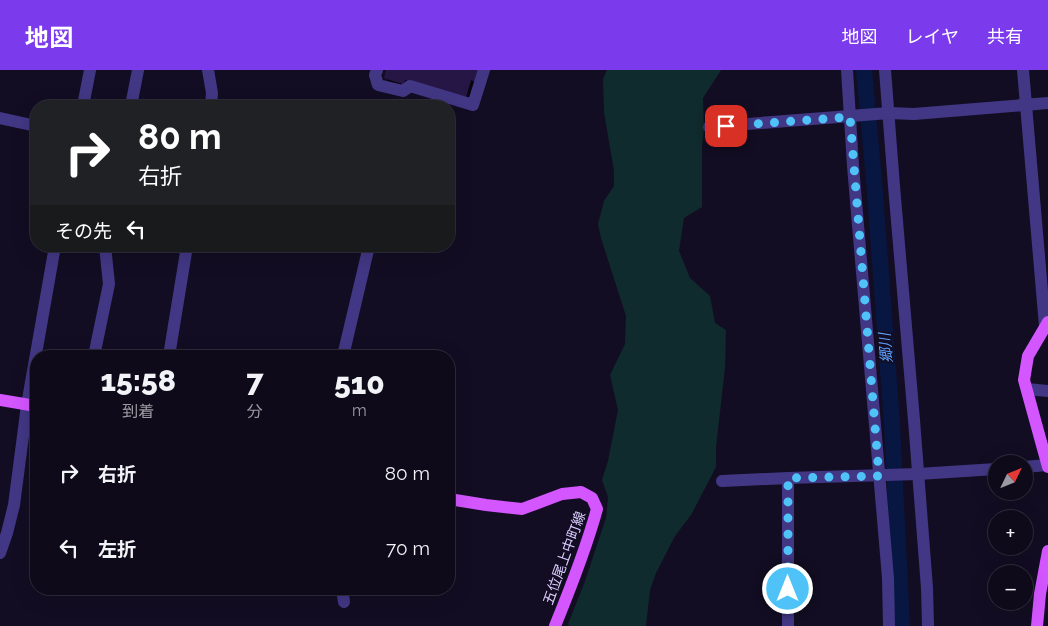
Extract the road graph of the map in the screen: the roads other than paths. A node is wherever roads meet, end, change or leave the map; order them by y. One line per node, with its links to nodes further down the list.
1 (90, 70): 9 (street)
2 (138, 70): 10 (street)
3 (208, 70): 11 (street)
4 (377, 70): 5 (street)
5 (484, 70)
6 (847, 70): 15 (street)
7 (886, 70): 14 (street)
8 (1023, 70): 13 (street)
9 (84, 100)
10 (132, 100)
11 (211, 100)
12 (1048, 103): 13 (street)
13 (1026, 105): 14 (street); 23 (street)
14 (889, 113): 15 (street); 36 (street)
15 (850, 117): 18 (street); 37 (street)
16 (0, 118): 17 (street)
17 (30, 125)
18 (708, 127)
19 (54, 252): 24 (street)
20 (105, 252): 25 (street)
21 (186, 252): 26 (street)
22 (368, 252): 27 (street)
23 (1047, 324): 28 (main road)
24 (39, 350)
25 (95, 350)
26 (170, 350)
27 (343, 350)
28 (1027, 389): 29 (street); 33 (main road)
29 (1048, 391)
30 (0, 400): 31 (main road)
31 (30, 405)
32 (30, 411): 42 (street)
33 (1048, 466): 34 (street)
34 (1033, 467)
35 (988, 470): 36 (street)
36 (918, 474): 37 (street); 49 (street)
37 (879, 476): 38 (street); 48 (street)
38 (788, 478): 39 (street); 47 (street)
39 (722, 481)
40 (455, 499): 46 (main road, 五位尾上中町線)
41 (1048, 551): 45 (main road)
42 (0, 553)
43 (343, 595): 44 (street)
44 (344, 602)
45 (1041, 620)
46 (555, 626)
47 (788, 626)
48 (889, 626)
49 (928, 626)

